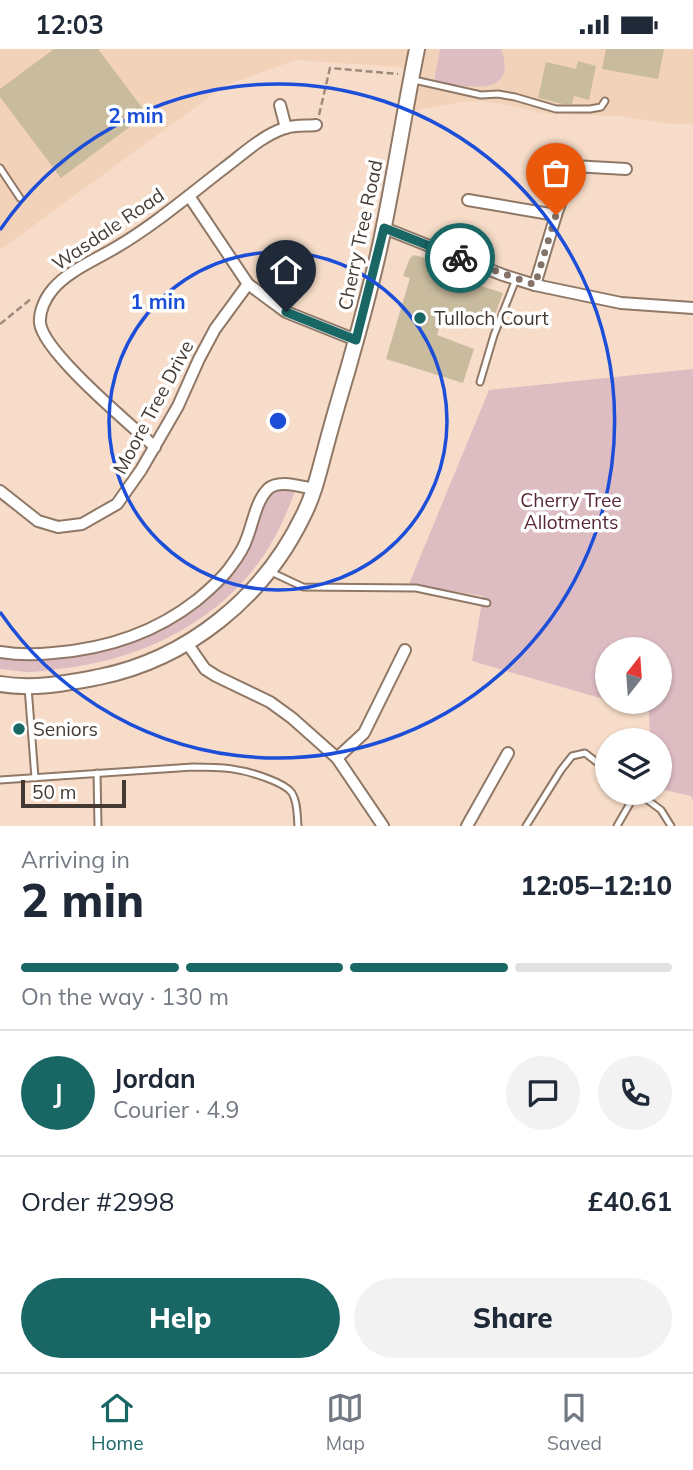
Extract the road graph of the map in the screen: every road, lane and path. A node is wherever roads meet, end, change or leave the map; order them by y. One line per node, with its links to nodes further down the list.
1 (415, 49): 2 (street, Cherry Tree Road)
2 (412, 74): 3 (lane); 5 (path); 13 (street, Cherry Tree Road)
3 (605, 101)
4 (280, 105): 6 (street)
5 (316, 125): 6 (street, Wasdale Road)
6 (286, 128): 9 (street, Wasdale Road)
7 (0, 168): 10 (lane)
8 (626, 169): 12 (street)
9 (189, 195): 15 (street); 17 (street, Wasdale Road)
10 (20, 198)
11 (468, 199): 12 (street)
12 (556, 215): 16 (street)
13 (384, 228): 14 (street); 20 (street, Cherry Tree Road)
14 (516, 279): 16 (street); 21 (lane)
15 (248, 283): 20 (street); 22 (street, Moore Tree Drive)
16 (535, 285): 18 (street)
17 (44, 302): 19 (path); 22 (street)
18 (693, 308)
19 (0, 324)
20 (356, 340): 23 (street, Cherry Tree Road)
21 (480, 382)
22 (155, 447): 24 (street, Moore Tree Drive)
23 (314, 489): 25 (street, Cherry Tree Road); 29 (street)
24 (0, 491)
25 (268, 571): 26 (lane); 27 (street, Cherry Tree Road)
26 (487, 603)
27 (187, 643): 31 (street, Cherry Tree Road); 33 (street)
28 (405, 650): 33 (street)
29 (0, 652)
30 (1, 685): 31 (street, Cherry Tree Road)
31 (28, 687): 36 (lane)
32 (508, 753): 43 (street)
33 (337, 758): 42 (street)
34 (595, 761): 44 (lane)
35 (97, 773): 36 (lane); 40 (lane); 41 (lane)
36 (35, 778): 37 (lane)
37 (0, 780)
38 (630, 805): 45 (lane)
39 (654, 805): 46 (lane)
40 (98, 826)
41 (298, 826)
42 (383, 826)
43 (467, 826)
44 (526, 826)
45 (617, 826)
46 (671, 826)

